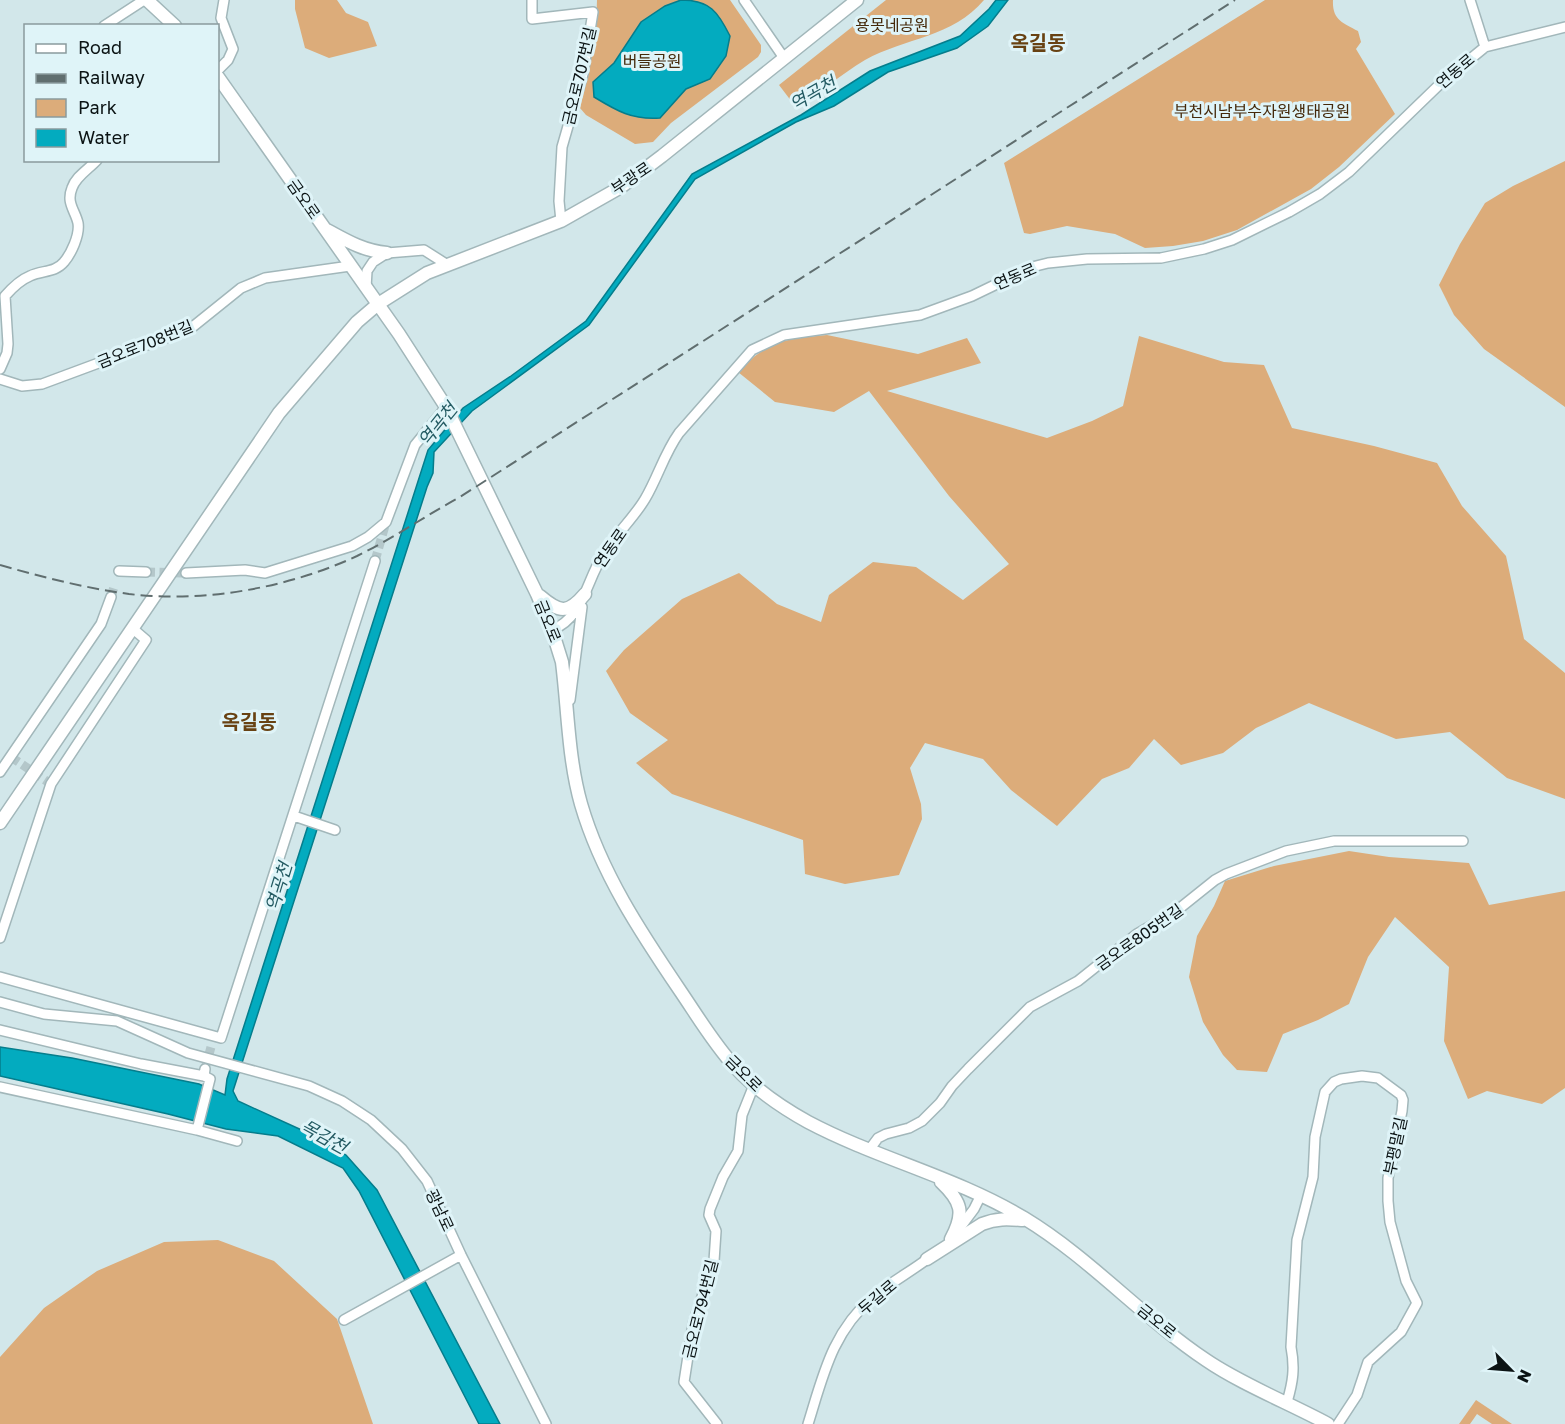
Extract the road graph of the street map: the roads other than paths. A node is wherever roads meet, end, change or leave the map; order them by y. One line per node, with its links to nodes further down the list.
1 (146, 0): 7 (street); 8 (main road)
2 (224, 0): 12 (street)
3 (532, 0): 15 (street, 금오로707번길)
4 (744, 0): 11 (street)
5 (1470, 0): 10 (street)
6 (859, 1): 11 (main road, 부광로)
7 (107, 24)
8 (173, 24)
9 (1565, 27): 10 (street, 연동로)
10 (1485, 47): 30 (street, 연동로)
11 (784, 58): 15 (main road, 부광로)
12 (219, 69)
13 (219, 78): 16 (main road, 금오로)
14 (95, 162): 22 (street)
15 (561, 221): 18 (main road, 부광로)
16 (324, 228): 17 (main road); 19 (main road, 금오로)
17 (387, 253): 18 (street); 20 (street)
18 (446, 264): 21 (main road, 부광로)
19 (350, 266): 20 (main road, 금오로); 23 (street, 금오로708번길)
20 (366, 288): 21 (main road, 금오로)
21 (378, 304): 24 (main road, 금오로); 32 (main road, 부광로)
22 (0, 369)
23 (0, 379)
24 (447, 409): 28 (street); 29 (main road, 금오로)
25 (375, 561): 36 (street)
26 (119, 571): 27 (street)
27 (146, 572)
28 (186, 573)
29 (537, 594): 30 (main road); 33 (main road, 금오로)
30 (585, 594): 33 (street, 연동로); 34 (street)
31 (111, 597): 35 (street)
32 (132, 628): 37 (main road, 부광로); 40 (street)
33 (552, 630): 34 (main road, 금오로)
34 (568, 718): 46 (main road, 금오로)
35 (0, 772)
36 (294, 816): 38 (street); 44 (street)
37 (0, 823)
38 (335, 830)
39 (1463, 841): 50 (street, 금오로805번길)
40 (0, 938)
41 (0, 977): 44 (street)
42 (0, 1002): 55 (street, 광남로)
43 (0, 1030): 48 (street)
44 (214, 1036): 45 (street)
45 (211, 1047)
46 (754, 1085): 50 (main road, 금오로); 60 (street, 금오로794번길)
47 (0, 1087): 48 (street)
48 (197, 1130): 49 (street)
49 (237, 1141)
50 (869, 1150): 51 (main road, 금오로)
51 (935, 1177): 52 (main road, 금오로); 54 (main road)
52 (981, 1195): 53 (main road, 금오로); 54 (street, 두길로)
53 (1029, 1221): 56 (main road); 58 (main road, 금오로)
54 (951, 1239): 56 (street, 두길로)
55 (461, 1255): 57 (street); 59 (street, 광남로)
56 (927, 1259): 61 (street, 두길로)
57 (344, 1320)
58 (1287, 1402): 62 (main road, 금오로); 63 (street, 부평말길)
59 (546, 1424)
60 (717, 1424)
61 (808, 1424)
62 (1328, 1424)
63 (1338, 1424)

